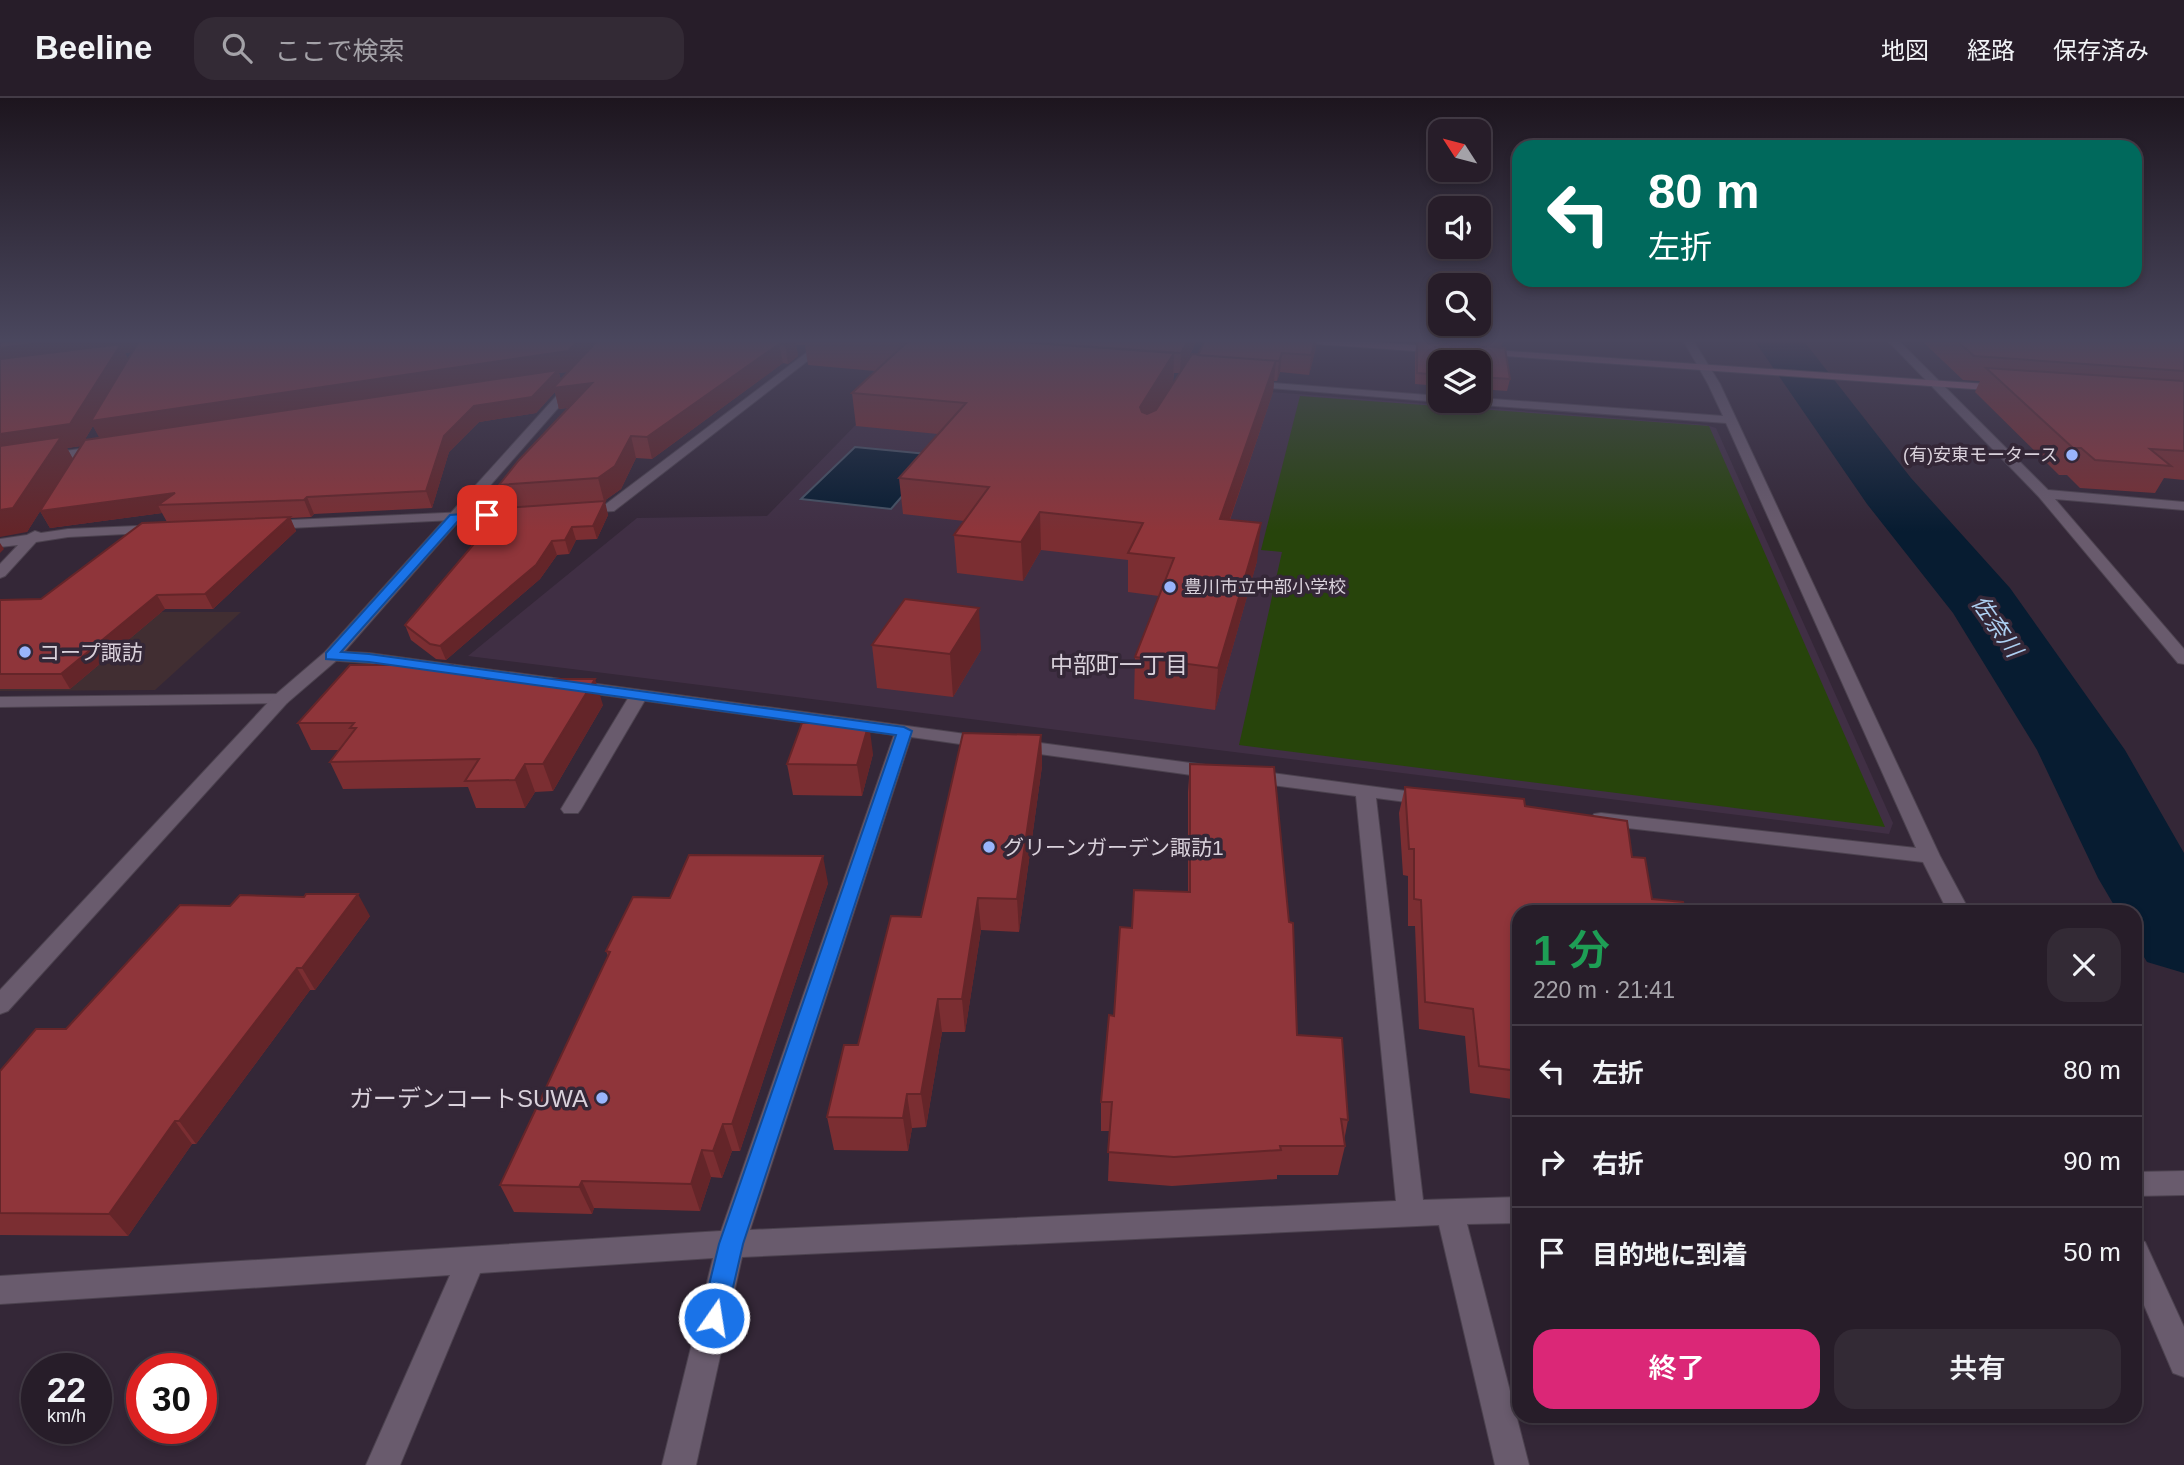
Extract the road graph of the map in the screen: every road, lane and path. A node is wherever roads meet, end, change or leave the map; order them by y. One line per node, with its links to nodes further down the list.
1 (552, 404): 15 (street)
2 (745, 404): 13 (street)
3 (1506, 404): 6 (street)
4 (1721, 404): 6 (street)
5 (1954, 404): 11 (street)
6 (1728, 420): 32 (street)
7 (94, 439): 9 (street)
8 (113, 448): 9 (street)
9 (82, 457): 10 (street)
10 (0, 464)
11 (2044, 494): 12 (street); 23 (street)
12 (2184, 506)
13 (568, 510)
14 (528, 513): 15 (street)
15 (454, 518): 17 (street); 22 (street)
16 (43, 526): 19 (street)
17 (248, 526)
18 (179, 529): 19 (street)
19 (34, 538): 20 (street); 21 (street)
20 (0, 543)
21 (0, 573)
22 (331, 656): 24 (street); 25 (street)
23 (2184, 659)
24 (639, 695): 27 (street); 30 (street)
25 (281, 699): 26 (street); 34 (street)
26 (0, 702)
27 (904, 731): 28 (street); 40 (street)
28 (1365, 791): 29 (street); 38 (street)
29 (1446, 801)
30 (571, 809)
31 (1583, 817): 32 (street)
32 (1930, 856): 33 (street)
33 (1955, 905)
34 (0, 1005)
35 (2184, 1183): 36 (street)
36 (2145, 1184)
37 (1512, 1210): 39 (street)
38 (1411, 1213): 39 (street); 40 (street)
39 (1450, 1213): 47 (street)
40 (731, 1244): 41 (street); 46 (street)
41 (471, 1261): 43 (street); 45 (street)
42 (2142, 1267): 44 (street)
43 (0, 1290)
44 (2184, 1362)
45 (383, 1465)
46 (679, 1465)
47 (1513, 1465)

